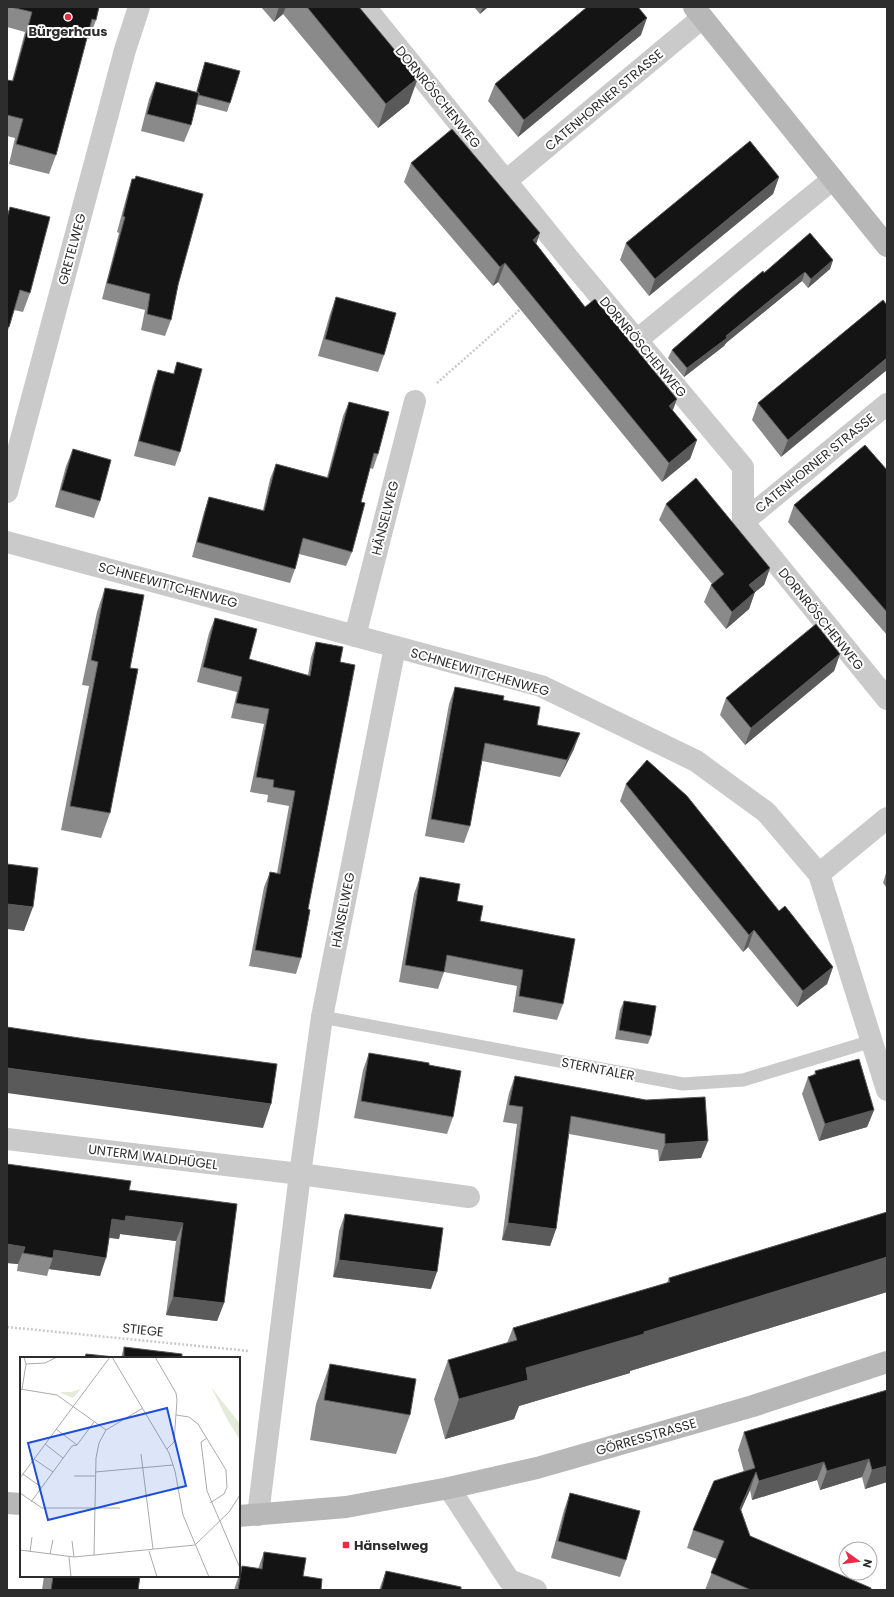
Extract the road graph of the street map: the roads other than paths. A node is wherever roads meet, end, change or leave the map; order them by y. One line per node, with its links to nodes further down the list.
1 (139, 7): 10 (street, GRETELWEG)
2 (376, 11): 5 (street, DORNRÖSCHENWEG)
3 (698, 12): 4 (street, CATENHORNER STRASSE); 5 (street, CATENHORNER STRASSE)
4 (833, 179): 6 (street, CATENHORNER STRASSE); 7 (street)
5 (506, 182): 7 (street, DORNRÖSCHENWEG)
6 (887, 246)
7 (637, 340): 11 (street, DORNRÖSCHENWEG)
8 (415, 401): 13 (street, HÄNSELWEG)
9 (887, 404): 11 (street, CATENHORNER STRASSE)
10 (7, 492)
11 (742, 522): 15 (street, DORNRÖSCHENWEG)
12 (7, 542): 13 (street, SCHNEEWITTCHENWEG)
13 (355, 636): 14 (street, SCHNEEWITTCHENWEG)
14 (394, 647): 17 (street, SCHNEEWITTCHENWEG); 18 (street, HÄNSELWEG)
15 (887, 699)
16 (887, 818): 17 (street)
17 (819, 874): 19 (street)
18 (322, 1017): 19 (lane, STERNTALER); 22 (street, HÄNSELWEG)
19 (872, 1041): 20 (street)
20 (887, 1090)
21 (7, 1139): 22 (street, UNTERM WALDHÜGEL)
22 (300, 1174): 23 (street); 28 (street, HÄNSELWEG)
23 (469, 1197)
24 (887, 1362): 25 (street, GÖRRESSTRASSE)
25 (449, 1488): 28 (street, GÖRRESSTRASSE); 29 (street)
26 (7, 1503): 27 (street)
27 (20, 1504)
28 (248, 1515)
29 (536, 1590)

